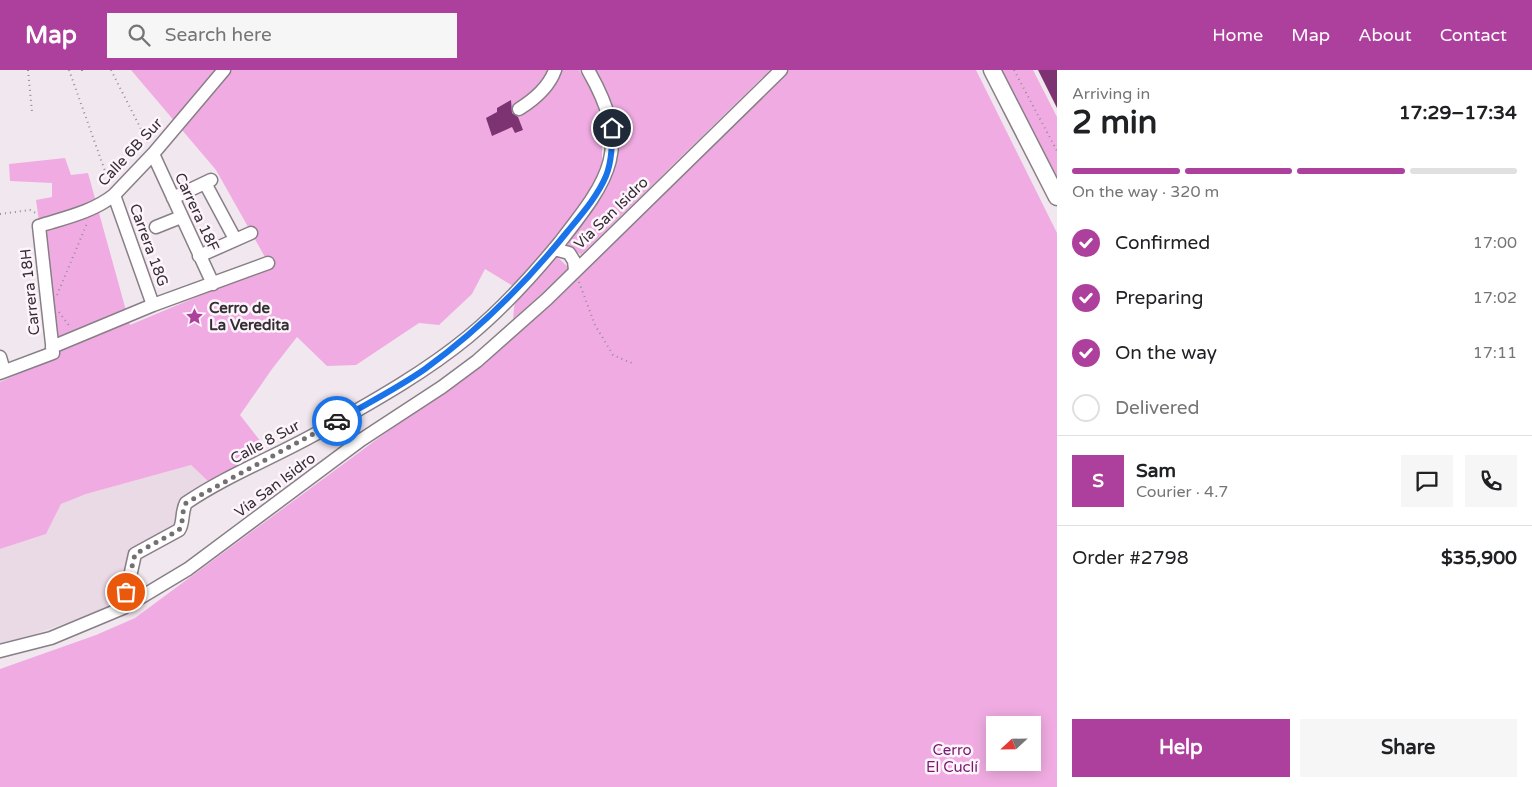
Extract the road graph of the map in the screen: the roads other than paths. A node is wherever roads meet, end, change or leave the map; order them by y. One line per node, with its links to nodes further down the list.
1 (224, 70): 7 (street, Calle 6B Sur)
2 (555, 70): 6 (street)
3 (588, 70): 16 (street, Calle 8 Sur)
4 (781, 70): 19 (street, Vía San Isidro)
5 (992, 70): 9 (main road)
6 (519, 108)
7 (153, 154): 8 (street, Calle 6B Sur); 10 (street, Carrera 18F)
8 (114, 195): 12 (street, Calle 6B Sur); 21 (street, Carrera 18G)
9 (1057, 197)
10 (173, 198): 11 (street, Carrera 18F); 15 (street)
11 (181, 217): 13 (street); 17 (street, Carrera 18F)
12 (39, 226): 22 (street, Carrera 18H)
13 (156, 227)
14 (251, 232): 15 (street)
15 (235, 239): 17 (street)
16 (554, 249): 19 (street); 25 (street, Calle 8 Sur)
17 (200, 256): 20 (street, Carrera 18F)
18 (268, 263): 20 (street)
19 (575, 270): 25 (street, Vía San Isidro)
20 (212, 284): 21 (street)
21 (154, 305): 22 (street)
22 (53, 350): 24 (street)
23 (0, 357): 24 (street)
24 (2, 372)
25 (123, 608): 26 (street, Vía San Isidro)
26 (0, 651)

